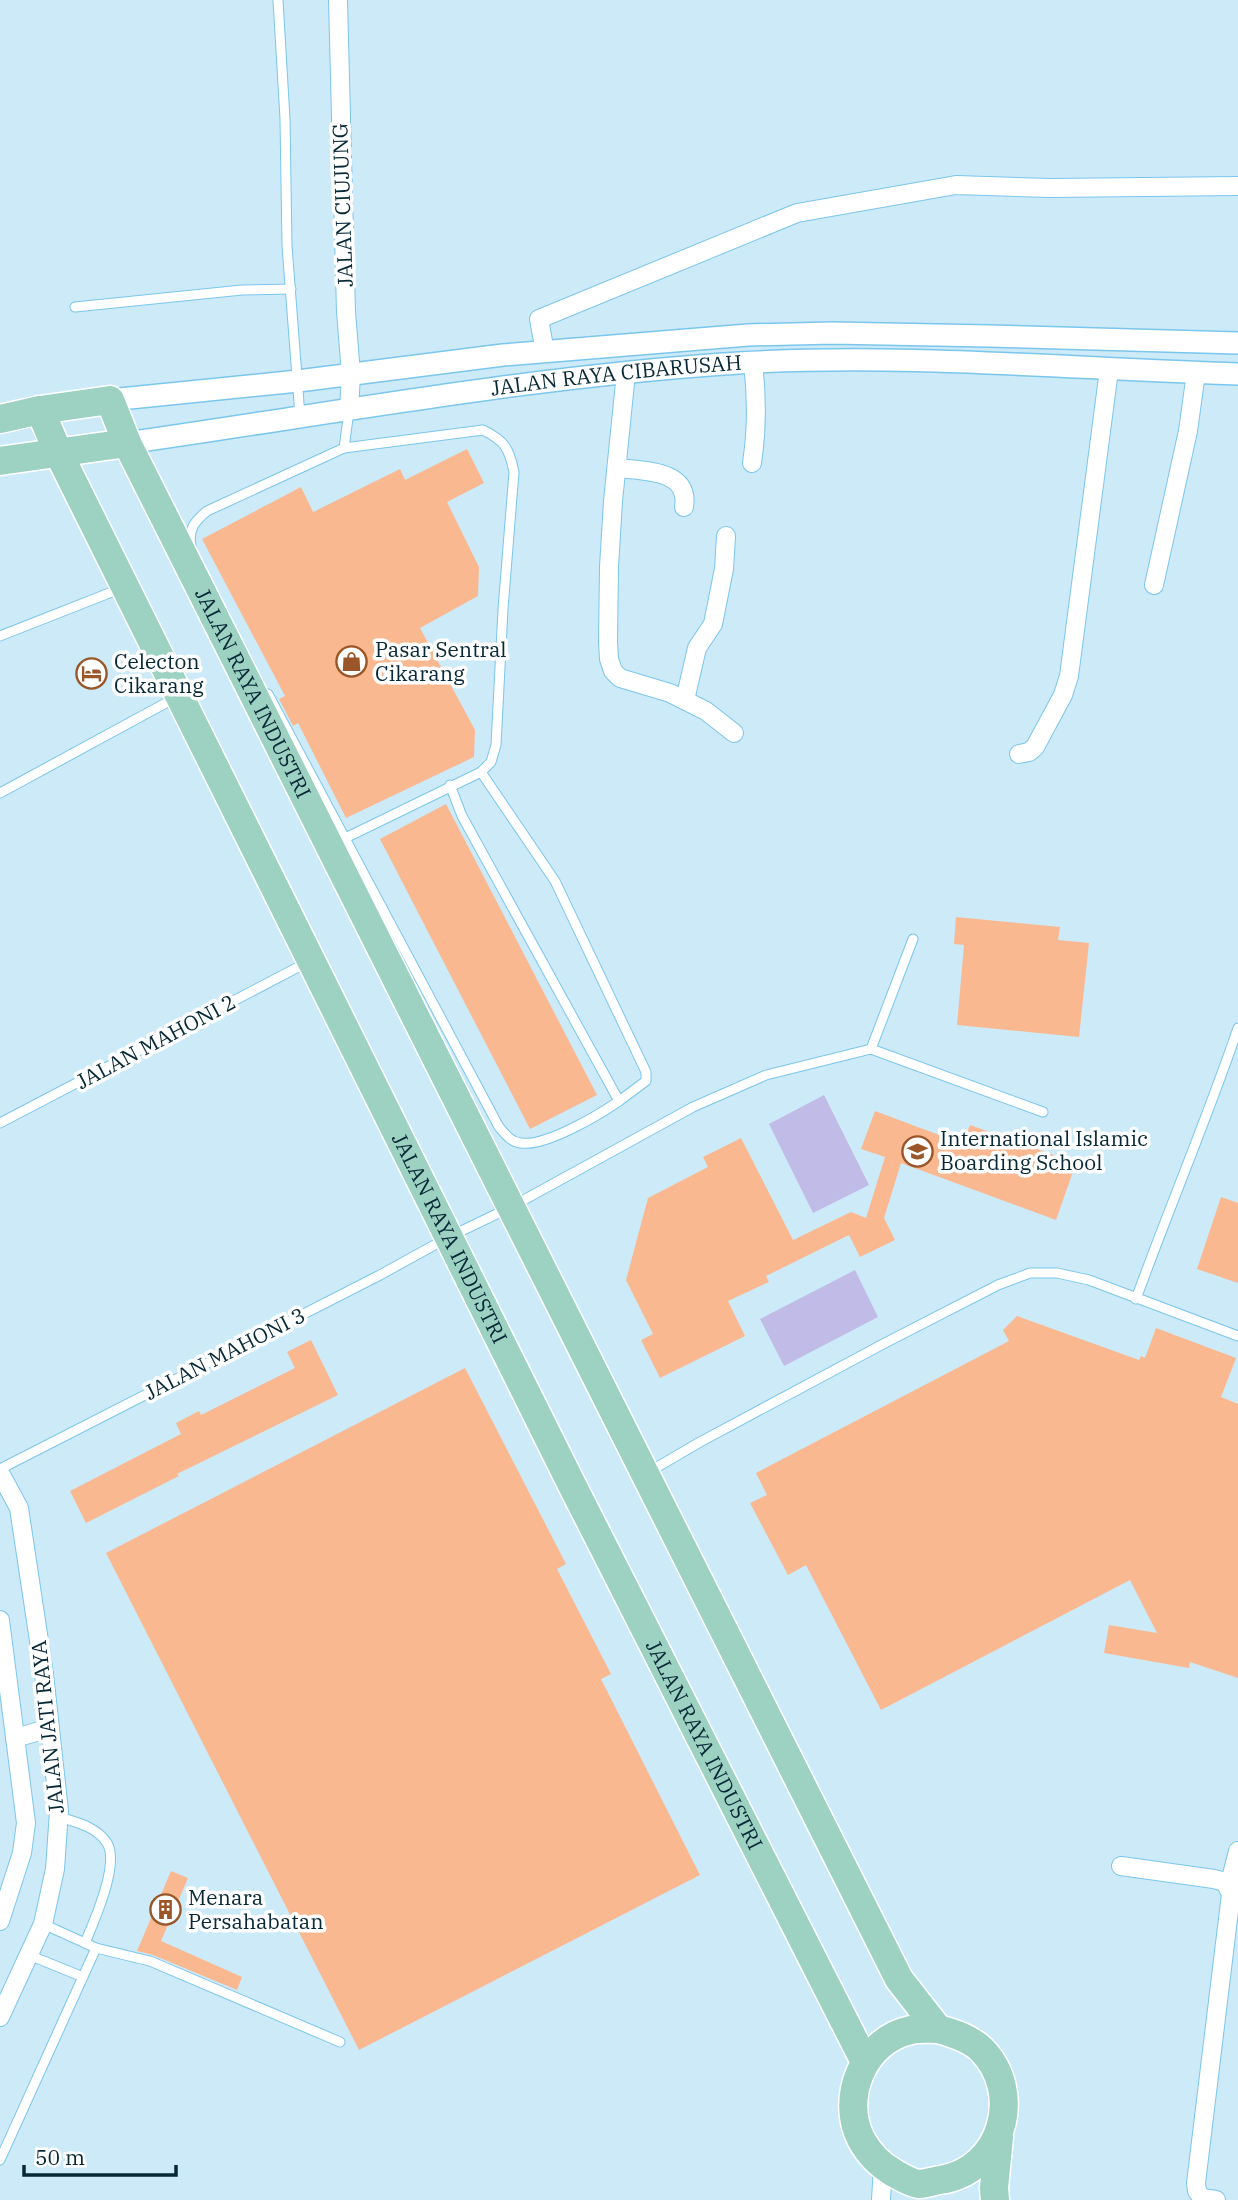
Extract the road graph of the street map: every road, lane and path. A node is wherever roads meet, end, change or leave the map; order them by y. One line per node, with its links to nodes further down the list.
1 (278, 0): 4 (lane)
2 (338, 0): 12 (street, JALAN CIUJUNG)
3 (1238, 186): 7 (street)
4 (291, 289): 5 (lane); 14 (lane)
5 (75, 307)
6 (1238, 343): 7 (street, JALAN RAYA CIBARUSAH)
7 (545, 352): 12 (street, JALAN RAYA CIBARUSAH)
8 (753, 363): 9 (street, JALAN RAYA CIBARUSAH); 10 (street, JALAN RAYA CIBARUSAH); 24 (street)
9 (1109, 370): 11 (street, JALAN RAYA CIBARUSAH); 36 (street)
10 (626, 373): 17 (street, JALAN RAYA CIBARUSAH); 25 (street)
11 (1196, 373): 13 (street, JALAN RAYA CIBARUSAH); 29 (street)
12 (351, 374): 14 (street, JALAN RAYA CIBARUSAH); 17 (street, JALAN CIUJUNG)
13 (1238, 374)
14 (298, 381): 15 (street, JALAN RAYA CIBARUSAH); 18 (lane)
15 (110, 400): 16 (main road, JALAN RAYA CIBARUSAH); 20 (main road, JALAN RAYA INDUSTRI)
16 (40, 410): 19 (main road, JALAN RAYA CIBARUSAH); 22 (main road, JALAN RAYA INDUSTRI)
17 (349, 411): 18 (street, JALAN RAYA CIBARUSAH); 21 (lane)
18 (300, 418): 20 (street, JALAN RAYA CIBARUSAH)
19 (0, 419)
20 (127, 443): 22 (main road, JALAN RAYA CIBARUSAH); 40 (main road, JALAN RAYA INDUSTRI)
21 (344, 448): 28 (lane); 37 (lane)
22 (58, 452): 23 (main road, JALAN RAYA CIBARUSAH); 30 (main road, JALAN RAYA INDUSTRI)
23 (0, 461)
24 (752, 463)
25 (617, 468): 26 (street); 34 (street)
26 (684, 507)
27 (726, 536): 34 (street)
28 (194, 553)
29 (1154, 585)
30 (127, 586): 31 (lane); 33 (main road, JALAN RAYA INDUSTRI)
31 (0, 636)
32 (266, 689): 40 (lane)
33 (179, 696): 39 (lane); 42 (main road, JALAN RAYA INDUSTRI)
34 (685, 700): 35 (street)
35 (734, 733)
36 (1019, 754)
37 (481, 772): 38 (lane); 45 (lane)
38 (450, 785): 40 (lane); 45 (lane)
39 (0, 793)
40 (337, 841): 45 (lane); 48 (main road, JALAN RAYA INDUSTRI)
41 (913, 939): 44 (lane)
42 (311, 960): 47 (lane, JALAN MAHONI 2); 49 (main road, JALAN RAYA INDUSTRI)
43 (1238, 1028): 50 (lane)
44 (871, 1049): 46 (lane); 48 (lane, JALAN MAHONI 3)
45 (619, 1101)
46 (1043, 1112)
47 (0, 1123)
48 (512, 1207): 49 (lane, JALAN MAHONI 3); 53 (main road, JALAN RAYA INDUSTRI)
49 (449, 1237): 52 (lane, JALAN MAHONI 3); 70 (main road, JALAN RAYA INDUSTRI)
50 (1136, 1299): 51 (lane); 53 (lane)
51 (1238, 1336)
52 (0, 1471): 55 (street, JALAN JATI RAYA)
53 (646, 1474): 68 (main road, JALAN RAYA INDUSTRI)
54 (0, 1620): 56 (street, JALAN JATI RAYA)
55 (50, 1728): 56 (street); 57 (street, JALAN JATI RAYA)
56 (15, 1738): 61 (street, JALAN JATI RAYA)
57 (59, 1817): 62 (street, JALAN JATI RAYA); 63 (lane)
58 (1238, 1851): 60 (street)
59 (1121, 1866): 60 (street)
60 (1229, 1888): 77 (street)
61 (0, 1921)
62 (43, 1924): 63 (lane); 65 (street, JALAN JATI RAYA)
63 (85, 1944): 64 (lane)
64 (96, 1948): 66 (lane); 69 (lane)
65 (29, 1955): 66 (lane); 67 (street, JALAN JATI RAYA)
66 (83, 1977): 72 (lane)
67 (0, 2017)
68 (938, 2029): 70 (main road); 71 (main road)
69 (340, 2042)
70 (865, 2062): 73 (main road)
71 (999, 2134): 74 (main road); 76 (main road)
72 (0, 2160)
73 (883, 2166): 74 (main road); 75 (street)
74 (922, 2192)
75 (881, 2200)
76 (995, 2200)
77 (1216, 2200)

